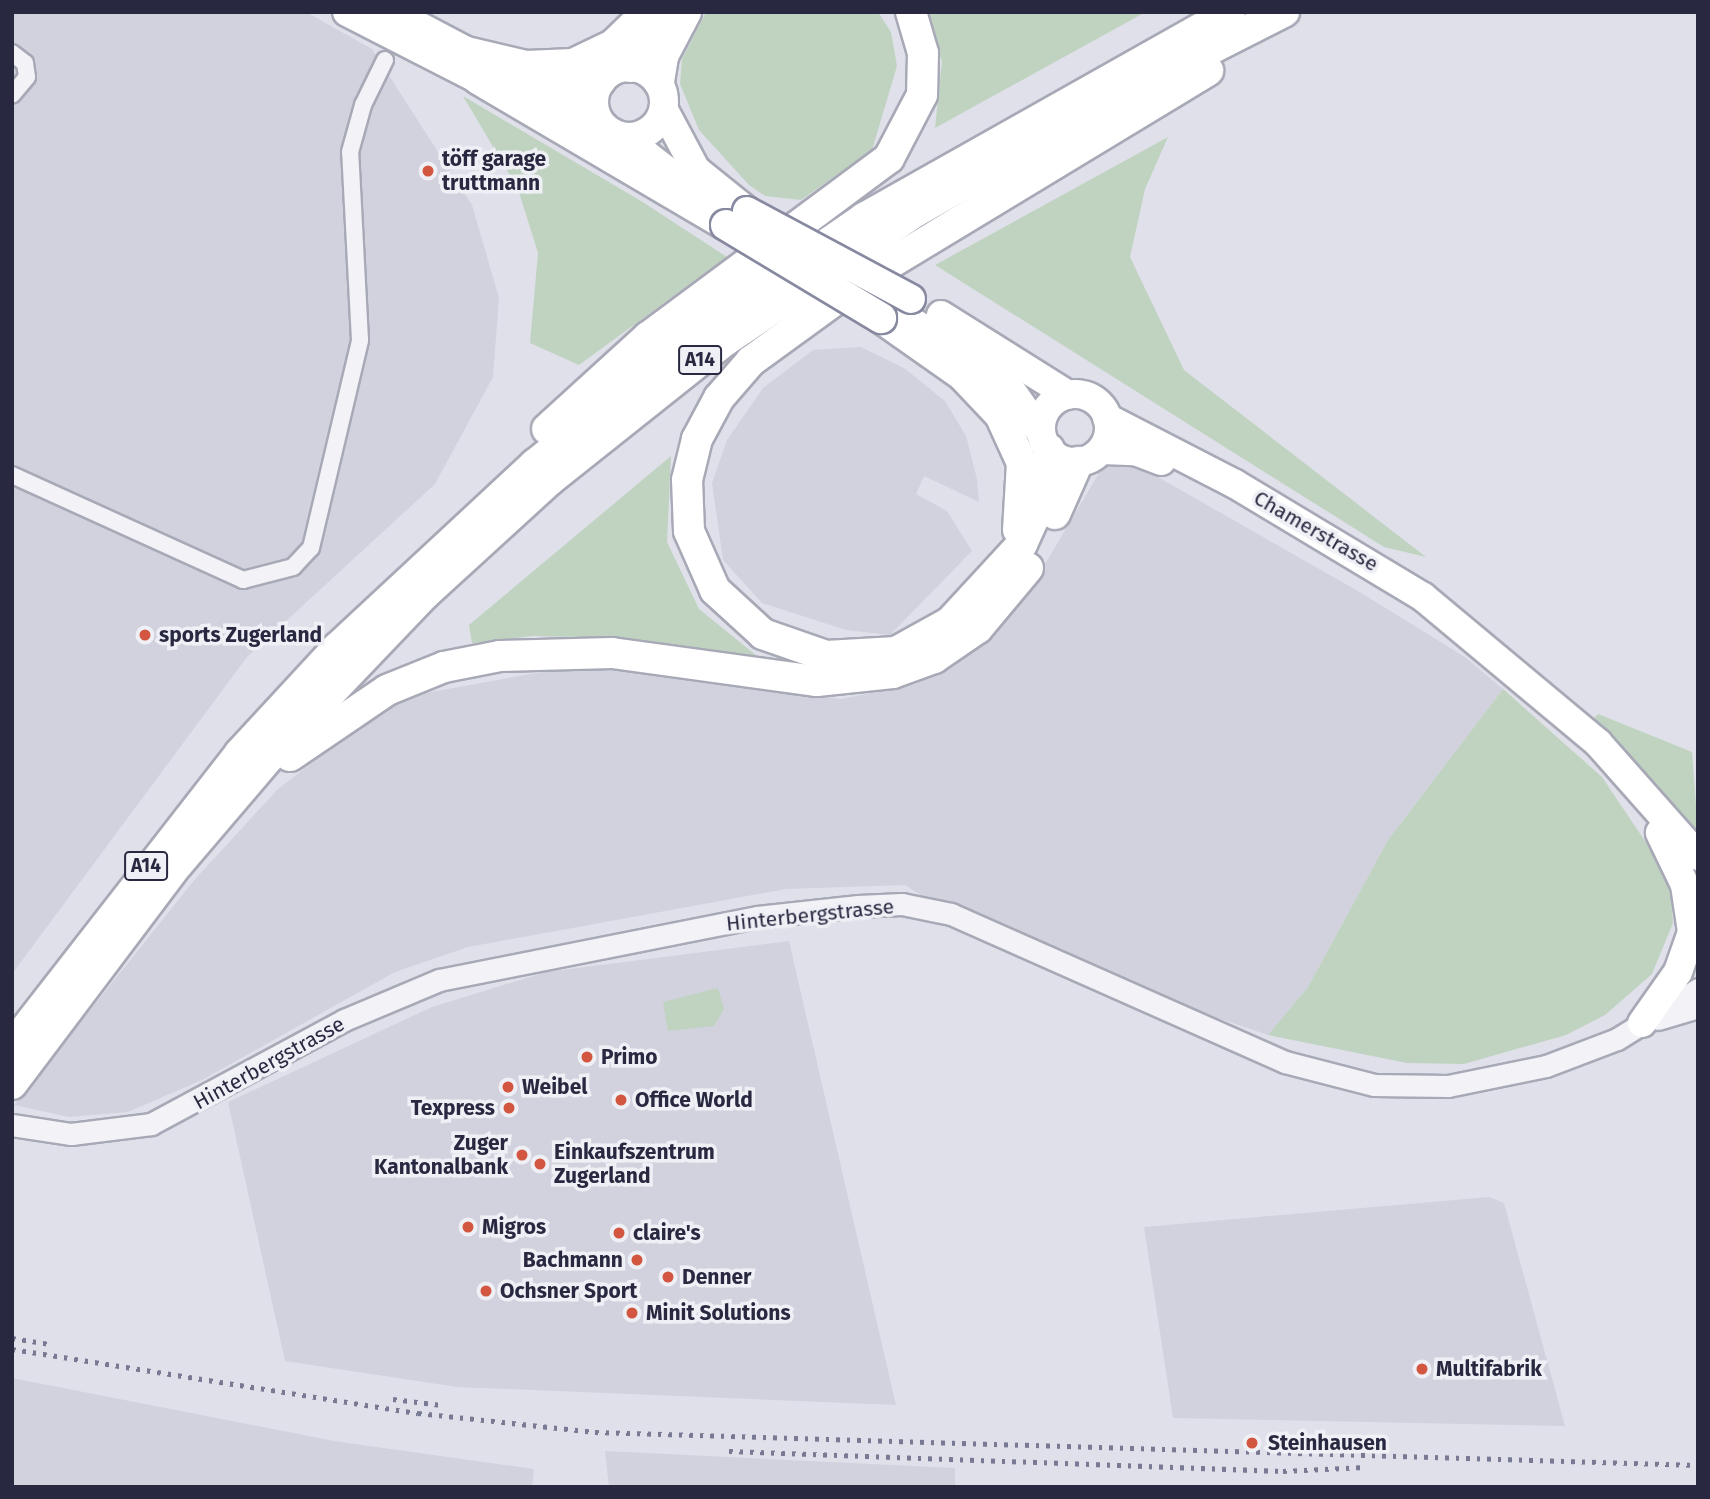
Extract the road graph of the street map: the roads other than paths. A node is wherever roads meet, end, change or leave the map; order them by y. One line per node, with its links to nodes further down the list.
1 (347, 12): 14 (highway)
2 (392, 12): 10 (highway)
3 (647, 12): 10 (highway)
4 (667, 12): 13 (highway)
5 (685, 12): 17 (highway)
6 (911, 12): 29 (highway)
7 (1230, 12): 29 (highway, A14)
8 (1284, 12): 31 (highway, A14)
9 (1306, 12): 27 (highway)
10 (467, 51): 15 (highway)
11 (12, 52): 16 (street)
12 (385, 60): 26 (street)
13 (629, 67): 15 (highway); 17 (highway)
14 (478, 79): 18 (highway); 20 (highway)
15 (601, 81): 18 (highway)
16 (12, 95)
17 (661, 96): 19 (highway); 20 (highway)
18 (598, 119): 19 (highway)
19 (624, 137): 20 (highway)
20 (735, 219): 21 (highway, bridge)
21 (895, 309): 22 (highway); 24 (highway); 27 (highway)
22 (1069, 395): 23 (highway); 24 (highway)
23 (1107, 418): 25 (highway); 28 (highway, Chamerstrasse)
24 (1045, 441): 25 (highway); 27 (highway)
25 (1090, 456): 28 (highway, Chamerstrasse); 31 (highway)
26 (12, 475)
27 (993, 579)
28 (1508, 670): 30 (highway, Chamerstrasse)
29 (292, 696): 36 (highway, A14)
30 (1633, 789): 32 (highway, Chamerstrasse); 35 (highway)
31 (208, 828): 37 (highway, A14)
32 (1694, 858)
33 (1698, 972): 34 (street, Hinterbergstrasse)
34 (1691, 998): 35 (street, Hinterbergstrasse)
35 (1642, 1023): 38 (street, Hinterbergstrasse)
36 (12, 1046)
37 (12, 1084)
38 (12, 1125)

